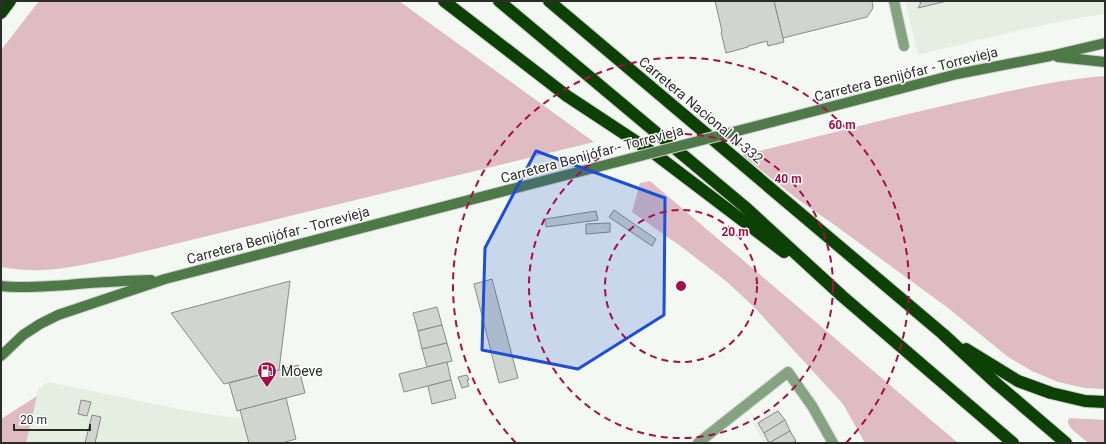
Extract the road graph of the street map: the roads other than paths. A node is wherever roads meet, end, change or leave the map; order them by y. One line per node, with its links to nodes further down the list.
1 (10, 1): 6 (highway)
2 (444, 1): 13 (highway)
3 (499, 1): 13 (highway)
4 (550, 1): 14 (highway, Carretera Nacional N-332)
5 (894, 1): 8 (street)
6 (1, 12)
7 (1105, 43): 9 (main road, Carretera Benijófar - Torrevieja)
8 (904, 46)
9 (1050, 56): 10 (main road, Carretera Benijófar - Torrevieja); 11 (main road, Carretera Benijófar - Torrevieja, bridge)
10 (1105, 62)
11 (165, 279): 12 (main road, Carretera Benijófar - Torrevieja); 15 (main road, Carretera Benijófar - Torrevieja)
12 (1, 286)
13 (842, 296): 19 (highway)
14 (943, 334): 16 (highway); 20 (highway)
15 (1, 356)
16 (1105, 402)
17 (698, 443): 18 (street)
18 (833, 443)
19 (1013, 443)
20 (1066, 443)

